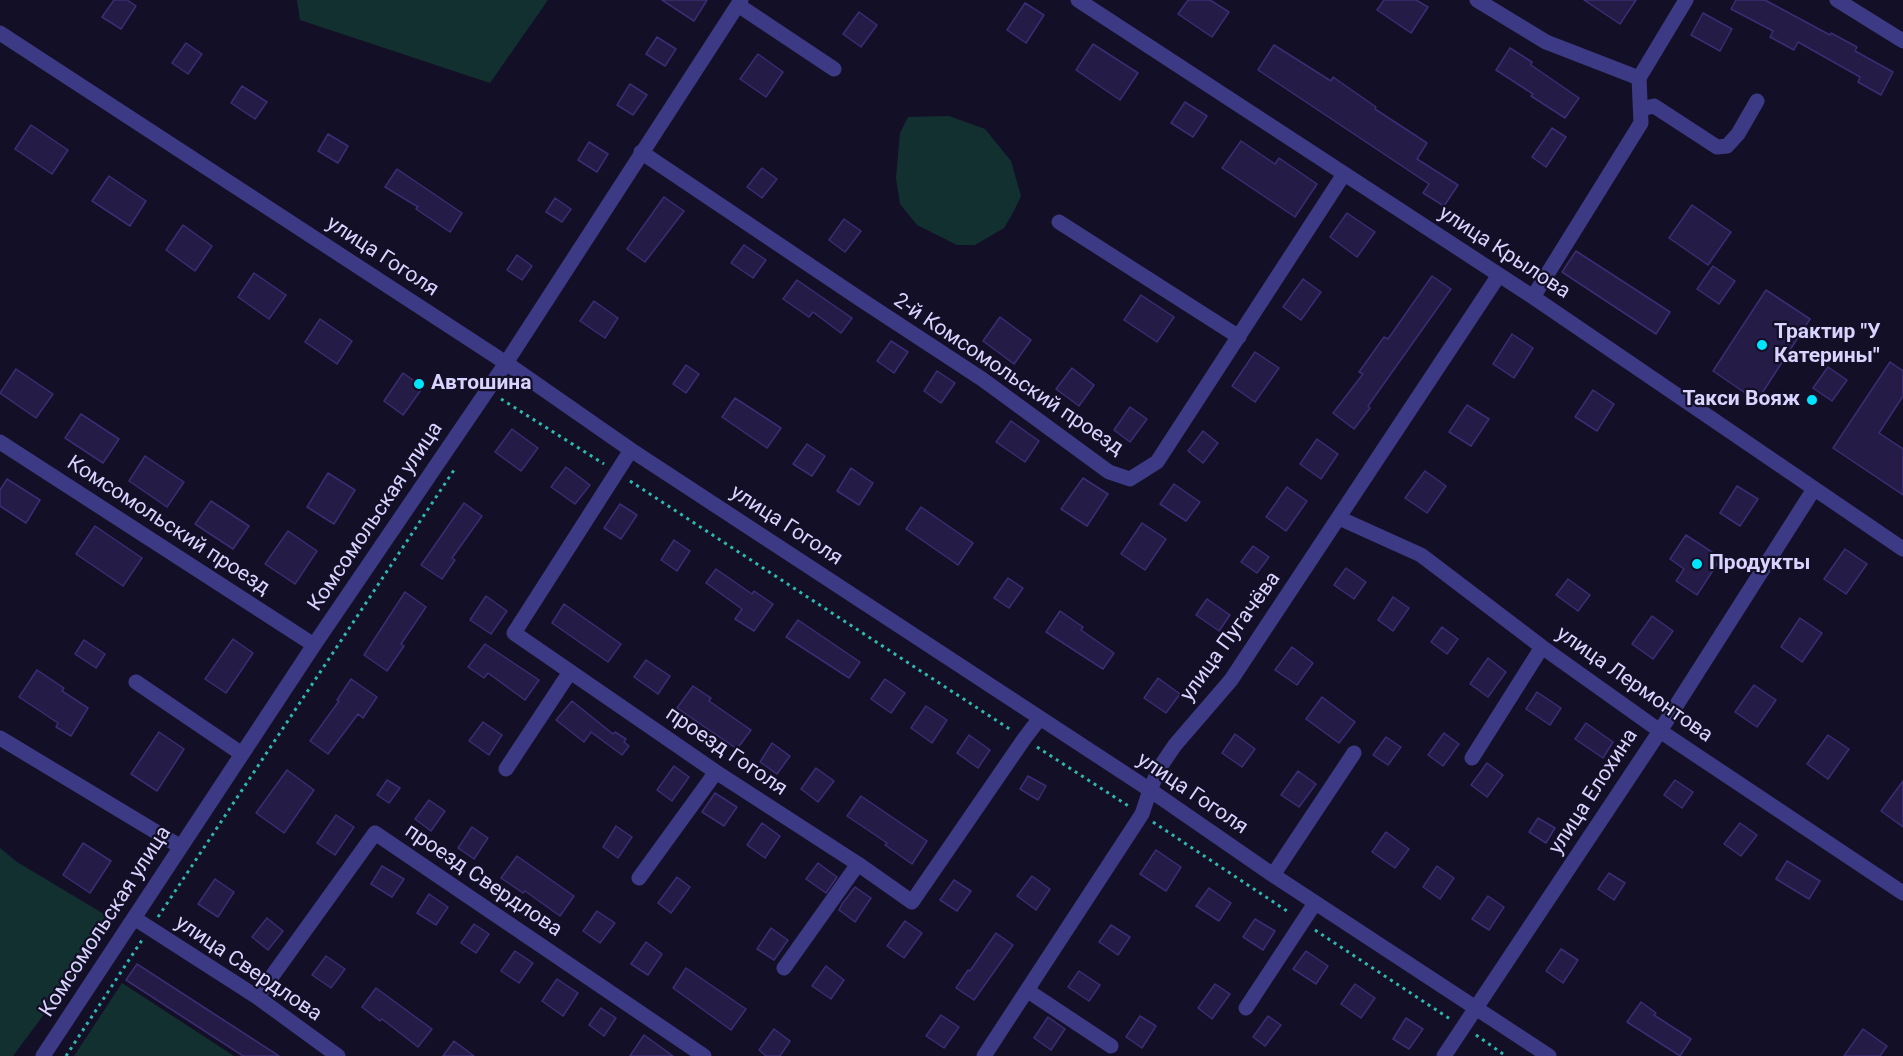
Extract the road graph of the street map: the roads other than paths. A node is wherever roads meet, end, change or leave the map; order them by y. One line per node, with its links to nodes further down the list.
1 (1078, 0): 13 (street, улица Крылова)
2 (1477, 0): 9 (street)
3 (1686, 0): 9 (street)
4 (1837, 0): 7 (street)
5 (740, 3): 8 (street); 12 (street, Комсомольская улица)
6 (0, 33): 18 (street, улица Гоголя)
7 (1903, 42)
8 (834, 69)
9 (1639, 78): 11 (street)
10 (1757, 101): 11 (street)
11 (1641, 109): 16 (street)
12 (641, 152): 17 (street, 2-й Комсомольский проезд); 18 (street, Комсомольская улица)
13 (1344, 174): 15 (street, улица Крылова); 17 (street, 2-й Комсомольский проезд)
14 (1059, 222): 17 (street)
15 (1499, 275): 16 (street, улица Крылова); 22 (street, улица Пугачёва)
16 (1533, 297): 21 (street, улица Крылова)
17 (1239, 337)
18 (506, 363): 20 (street, улица Гоголя); 24 (street, Комсомольская улица)
19 (0, 442): 24 (street, Комсомольский проезд)
20 (631, 450): 26 (street, проезд Гоголя); 28 (street, улица Гоголя)
21 (1814, 489): 23 (street, улица Крылова); 29 (street, улица Елохина)
22 (1339, 518): 25 (street, улица Лермонтова); 36 (street, улица Пугачёва)
23 (1903, 549)
24 (314, 645): 32 (street, Комсомольская улица)
25 (1542, 647): 29 (street, улица Лермонтова); 33 (street)
26 (570, 672): 34 (street); 35 (street, проезд Гоголя)
27 (136, 682): 32 (street)
28 (1040, 718): 36 (street, улица Гоголя); 38 (street, проезд Гоголя)
29 (1660, 731): 41 (street, улица Лермонтова); 48 (street, улица Елохина)
30 (0, 738): 37 (street)
31 (1354, 753): 39 (street)
32 (242, 754): 37 (street, Комсомольская улица)
33 (1472, 758)
34 (506, 769)
35 (716, 772): 38 (street, проезд Гоголя); 40 (street)
36 (1150, 790): 39 (street, улица Гоголя); 45 (street, улица Пугачёва)
37 (181, 847): 43 (street, Комсомольская улица)
38 (858, 864): 44 (street)
39 (1273, 875): 42 (street, улица Гоголя)
40 (639, 878)
41 (1903, 893)
42 (1315, 903): 47 (street); 48 (street, улица Гоголя)
43 (134, 918): 46 (street, улица Свердлова); 50 (street, Комсомольская улица)
44 (784, 968)
45 (1028, 991): 49 (street); 53 (street, улица Пугачёва)
46 (257, 997): 51 (street, улица Свердлова); 52 (street, проезд Свердлова)
47 (1246, 1008)
48 (1476, 1009): 54 (street, улица Елохина); 55 (street, улица Гоголя)
49 (1111, 1046)
50 (43, 1056)
51 (338, 1056)
52 (704, 1056)
53 (984, 1056)
54 (1444, 1056)
55 (1548, 1056)

